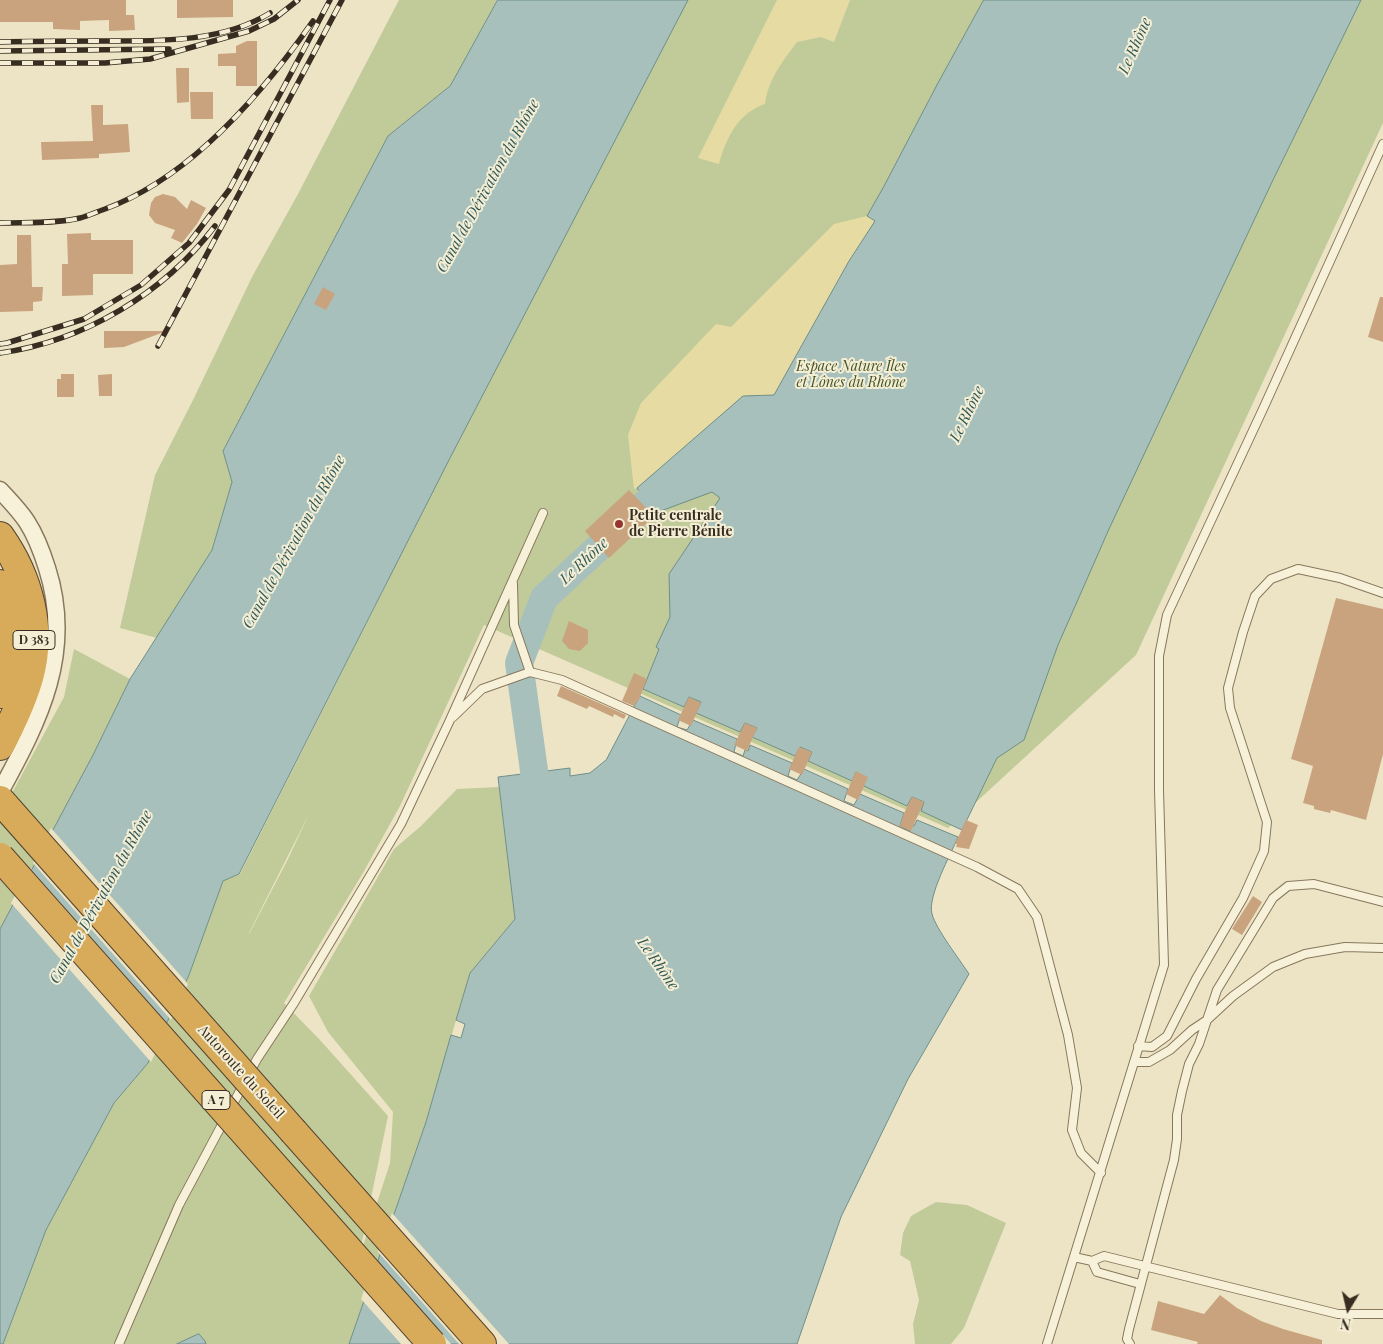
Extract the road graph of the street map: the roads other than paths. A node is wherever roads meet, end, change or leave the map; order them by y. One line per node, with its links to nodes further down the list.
1 (1383, 144): 18 (lane)
2 (0, 490): 12 (street)
3 (543, 513): 5 (lane)
4 (0, 536): 11 (highway, D 383)
5 (513, 580): 8 (lane); 10 (lane)
6 (0, 584): 9 (highway)
7 (1383, 593): 18 (lane)
8 (530, 672): 10 (lane); 20 (lane)
9 (0, 694)
10 (450, 720): 26 (lane)
11 (0, 746)
12 (0, 792)
13 (0, 800): 28 (highway, Autoroute du Soleil, bridge)
14 (0, 857): 27 (highway, A 7, bridge)
15 (1383, 902): 17 (lane)
16 (1383, 948): 17 (lane)
17 (1207, 1020): 19 (lane); 23 (lane)
18 (1138, 1046): 19 (lane)
19 (1134, 1062): 20 (lane)
20 (1101, 1173): 21 (lane)
21 (1074, 1257): 22 (lane); 29 (lane)
22 (1092, 1261): 23 (lane); 24 (lane)
23 (1146, 1266): 24 (lane); 25 (lane)
24 (1140, 1284): 30 (lane)
25 (1383, 1314)
26 (119, 1344)
27 (432, 1344)
28 (482, 1344)
29 (1047, 1344)
30 (1130, 1344)

